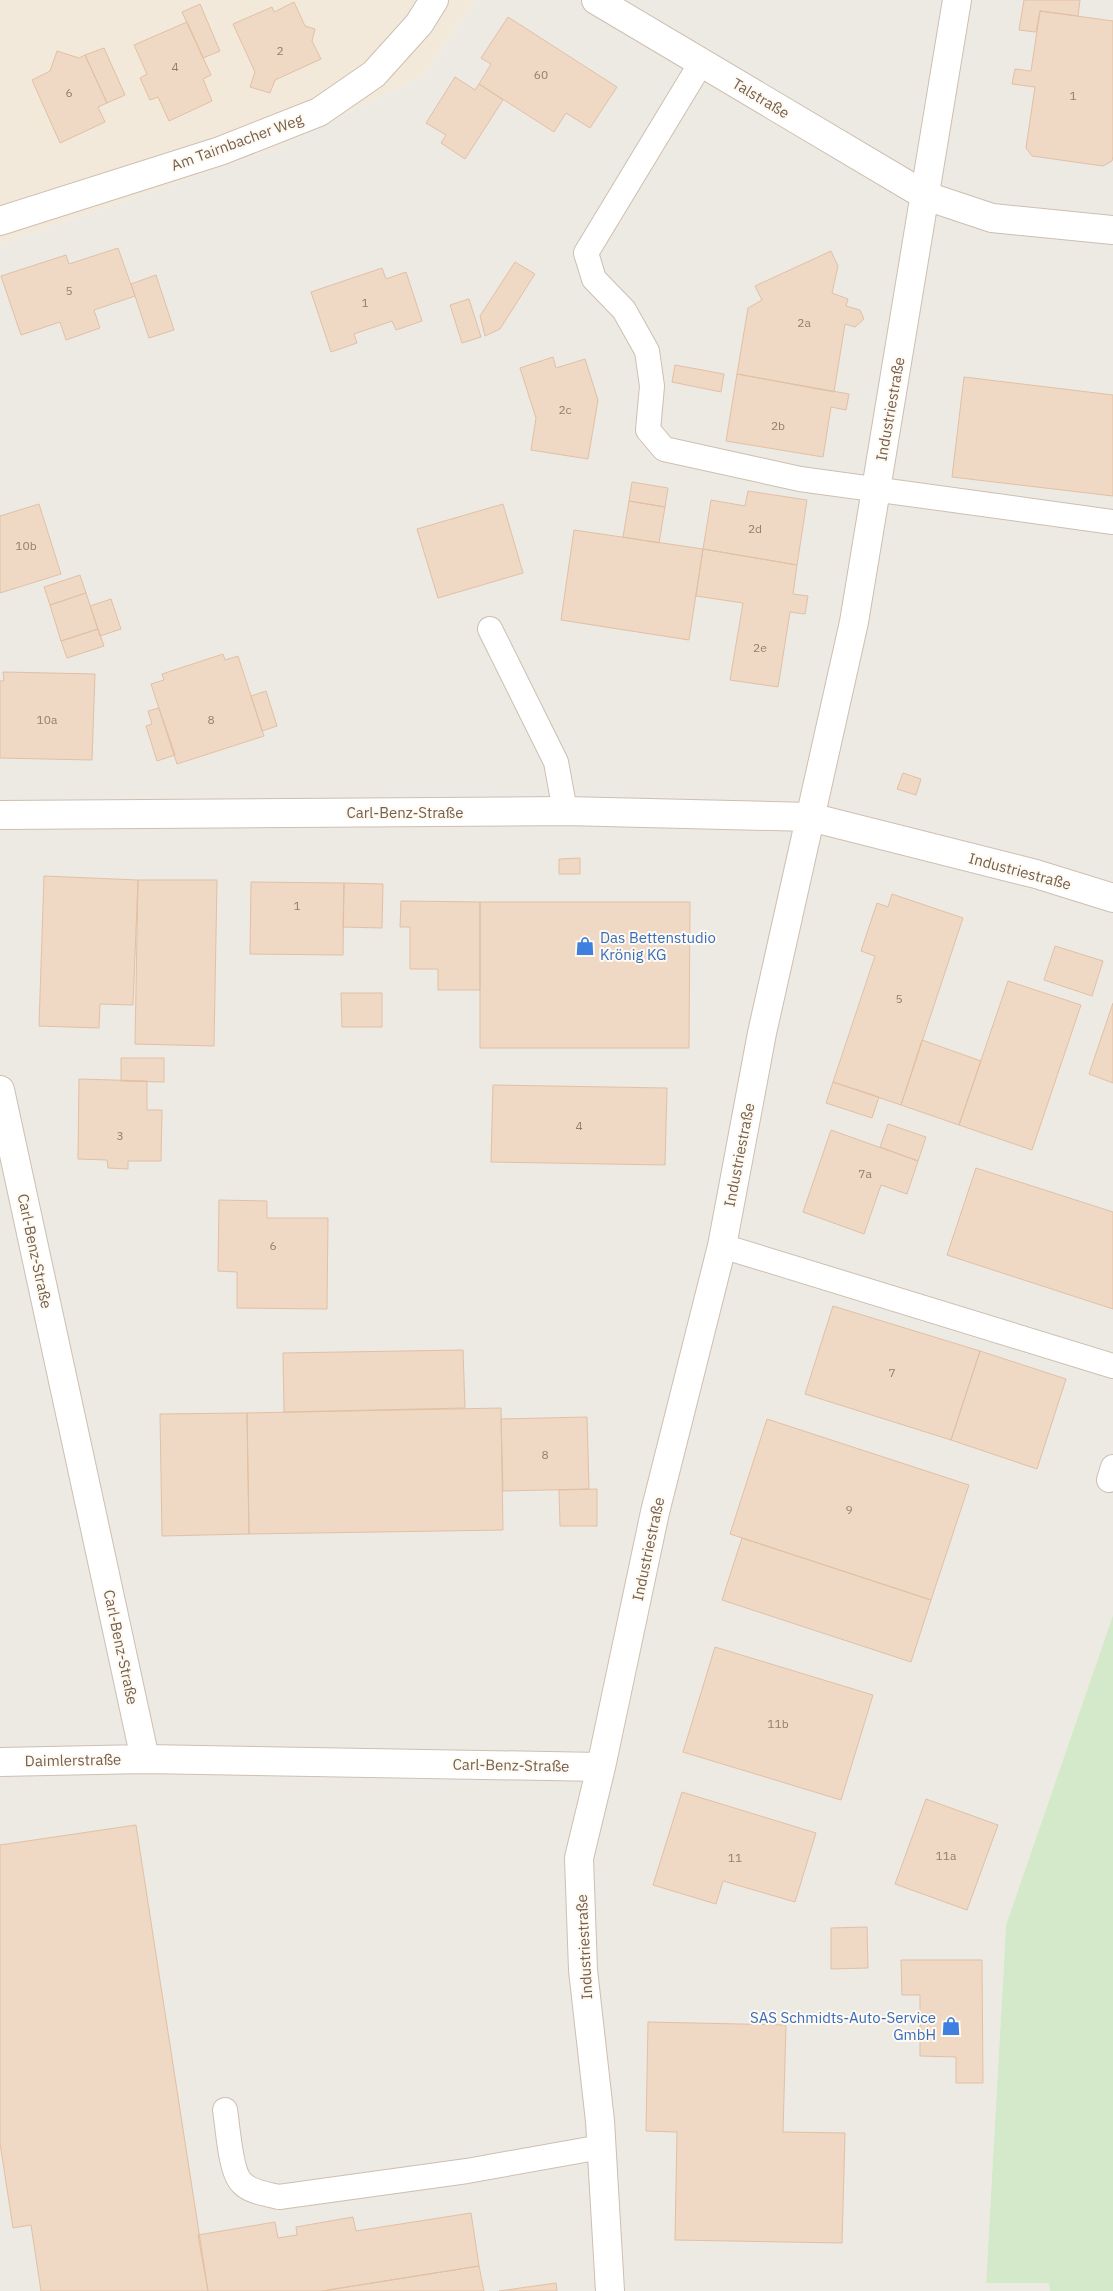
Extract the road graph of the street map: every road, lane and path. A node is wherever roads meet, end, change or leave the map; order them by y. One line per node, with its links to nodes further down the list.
1 (434, 0): 6 (street, Am Tairnbacher Weg)
2 (596, 0): 4 (street, Talstraße)
3 (958, 0): 5 (street, Industriestraße)
4 (701, 63): 5 (street, Talstraße); 8 (lane)
5 (926, 196): 7 (street, Talstraße); 8 (street, Industriestraße)
6 (0, 221)
7 (1113, 230)
8 (876, 490): 9 (lane); 13 (street, Industriestraße)
9 (1113, 522)
10 (490, 629): 11 (lane)
11 (565, 811): 12 (street, Carl-Benz-Straße); 13 (street, Carl-Benz-Straße)
12 (0, 815)
13 (810, 817): 14 (street, Industriestraße); 16 (street, Industriestraße)
14 (1113, 898)
15 (0, 1090): 18 (street, Carl-Benz-Straße)
16 (722, 1246): 17 (lane); 20 (street, Industriestraße)
17 (1113, 1366)
18 (145, 1758): 19 (street, Daimlerstraße); 20 (street, Carl-Benz-Straße)
19 (0, 1762)
20 (601, 1767): 22 (street, Industriestraße)
21 (225, 2110): 22 (lane)
22 (601, 2147): 23 (street, Industriestraße)
23 (610, 2291)

